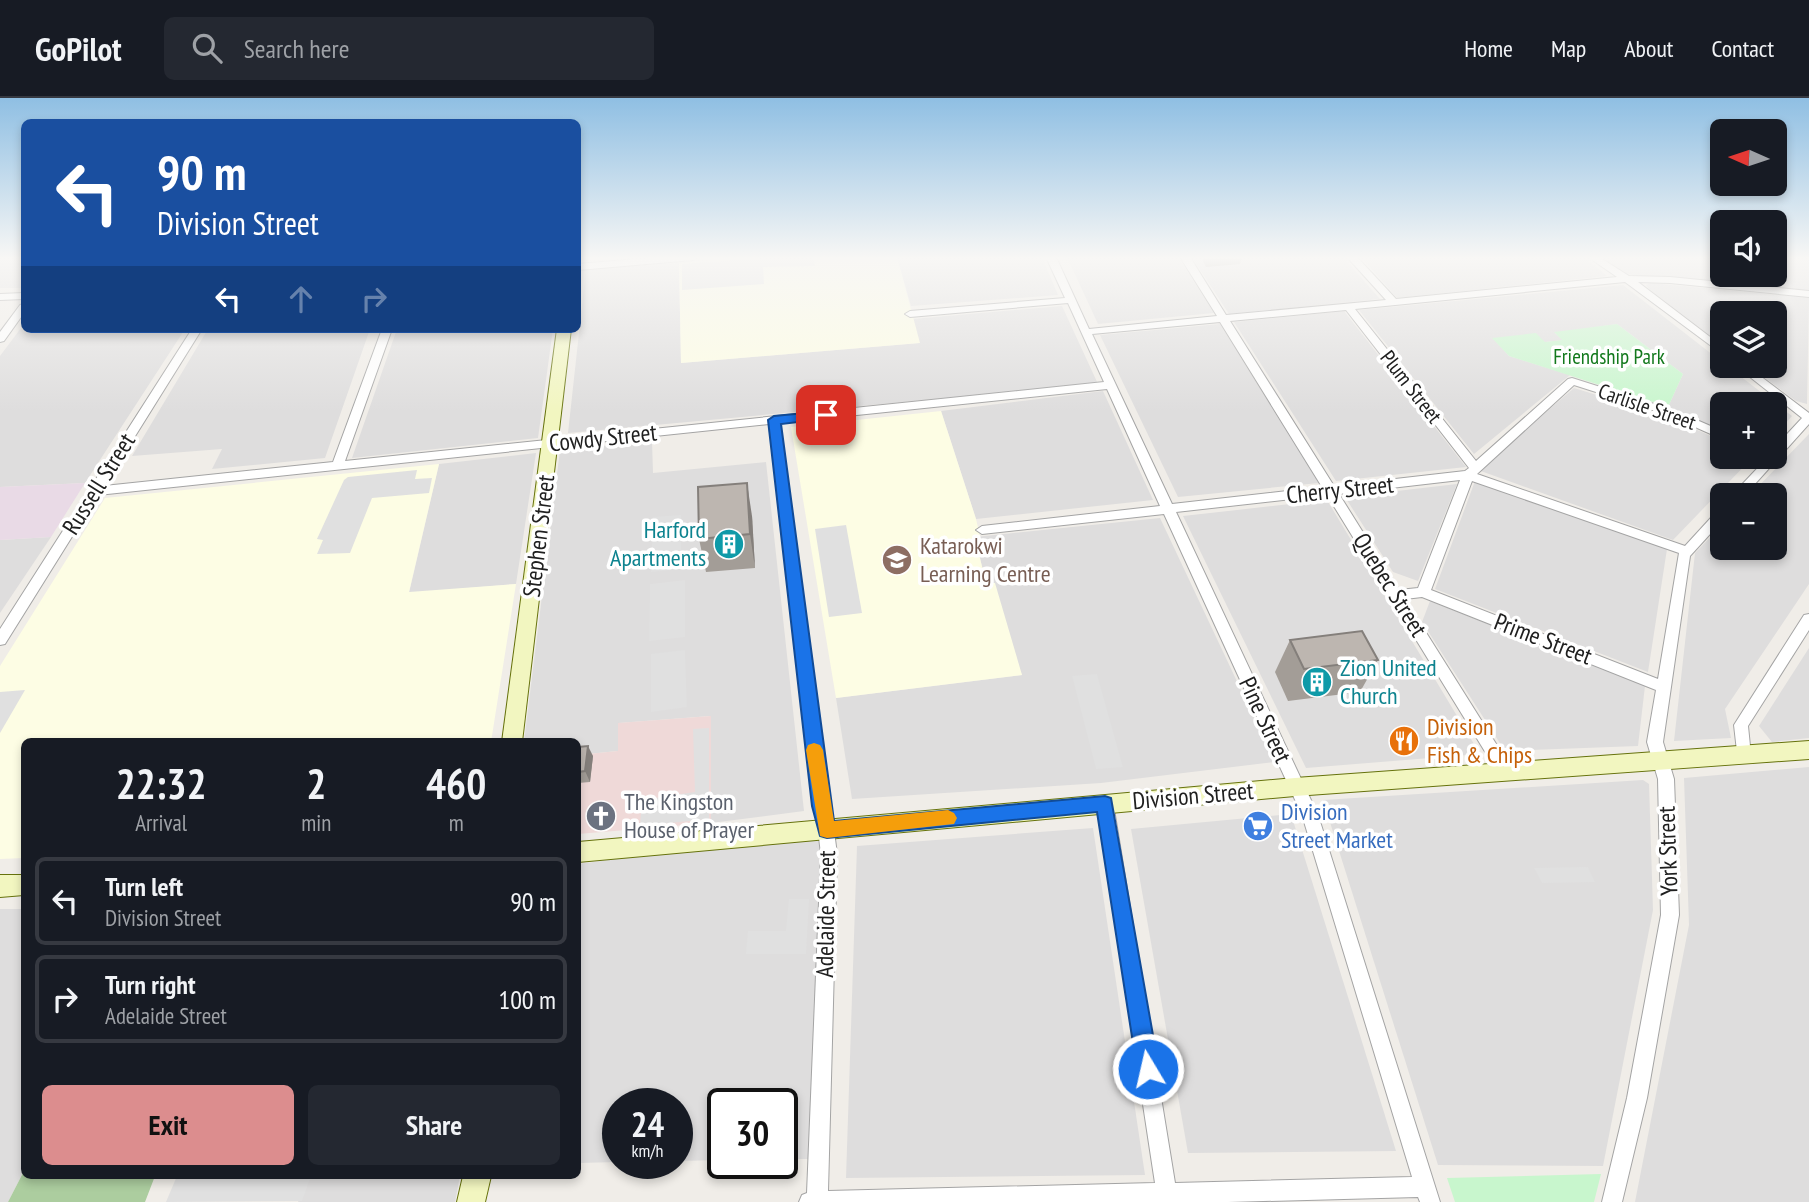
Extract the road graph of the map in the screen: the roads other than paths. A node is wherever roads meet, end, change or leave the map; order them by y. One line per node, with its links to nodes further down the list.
1 (969, 309): 8 (street)
2 (1075, 309): 10 (street, Pine Street)
3 (1217, 309): 9 (street, Quebec Street)
4 (1322, 309): 9 (street)
5 (1350, 309): 25 (street, Plum Street)
6 (1665, 309): 15 (street)
7 (21, 311): 14 (street)
8 (910, 314)
9 (1223, 318): 10 (street); 28 (street, Quebec Street)
10 (1086, 332): 17 (street, Pine Street)
11 (194, 333): 27 (street, Russell Street)
12 (386, 333): 23 (street)
13 (564, 333): 22 (main road, Stephen Street)
14 (0, 339)
15 (1710, 342)
16 (1757, 378): 18 (street)
17 (1110, 385): 19 (street, Cowdy Street); 29 (street, Pine Street)
18 (1809, 418): 21 (street)
19 (774, 420): 22 (street, Cowdy Street); 45 (street, Adelaide Street)
20 (1710, 429): 25 (street, Carlisle Street)
21 (1787, 442)
22 (551, 443): 23 (street, Cowdy Street); 38 (main road, Stephen Street)
23 (338, 465): 27 (street, Cowdy Street)
24 (1762, 469): 26 (street)
25 (1471, 472): 28 (street, Cherry Street); 32 (street, Cherry Street); 33 (street)
26 (1749, 483)
27 (95, 491): 36 (street, Russell Street)
28 (1332, 491): 29 (street, Cherry Street); 34 (street, Quebec Street)
29 (1168, 509): 31 (street, Cherry Street); 43 (street, Pine Street)
30 (1710, 526): 32 (street)
31 (982, 530)
32 (1686, 551): 37 (street, York Street)
33 (1423, 592): 34 (street); 37 (street, Prime Street)
34 (1398, 595): 42 (street, Quebec Street)
35 (1809, 619): 40 (street)
36 (0, 640)
37 (1664, 687): 41 (street, York Street)
38 (513, 738)
39 (1809, 750): 40 (main road, Division Street)
40 (1743, 756): 41 (main road, Division Street)
41 (1661, 761): 42 (main road, Division Street); 55 (street, York Street)
42 (1504, 771): 43 (main road, Division Street)
43 (1295, 787): 44 (main road, Division Street); 50 (street, Pine Street)
44 (1105, 803): 45 (main road, Division Street); 51 (street)
45 (827, 830): 46 (main road, Division Street); 54 (street, Adelaide Street)
46 (581, 852)
47 (21, 885): 48 (main road)
48 (0, 886)
49 (476, 1179): 52 (main road)
50 (1428, 1195): 51 (street)
51 (1168, 1197): 54 (street)
52 (471, 1202)
53 (809, 1202): 54 (street)
54 (817, 1202)
55 (1612, 1202)

